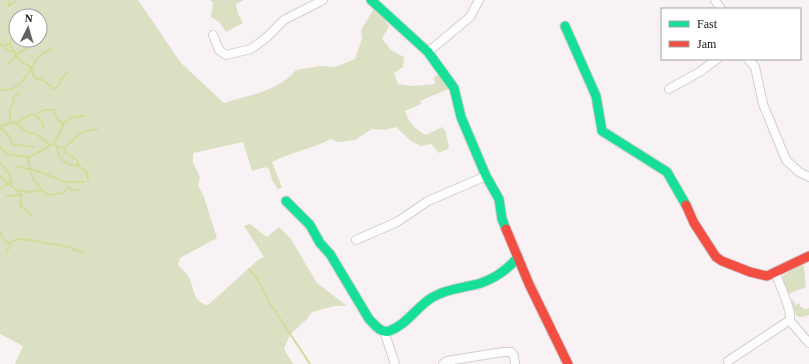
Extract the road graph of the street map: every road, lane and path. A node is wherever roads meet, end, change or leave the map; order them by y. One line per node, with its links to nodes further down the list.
1 (323, 0): 5 (street)
2 (371, 0): 6 (street)
3 (479, 0): 6 (street)
4 (565, 26): 16 (street)
5 (213, 35)
6 (428, 52): 10 (street)
7 (716, 60): 9 (street)
8 (749, 60): 11 (street)
9 (669, 89)
10 (486, 176): 13 (street); 15 (street)
11 (809, 178)
12 (286, 201): 18 (street)
13 (356, 240)
14 (809, 256): 16 (street)
15 (518, 257): 18 (street); 24 (street)
16 (775, 272): 17 (street)
17 (790, 321): 19 (street); 20 (street)
18 (384, 331): 21 (street)
19 (809, 343)
20 (728, 361)
21 (395, 364)
22 (442, 364): 23 (street)
23 (515, 364)
24 (568, 364)

